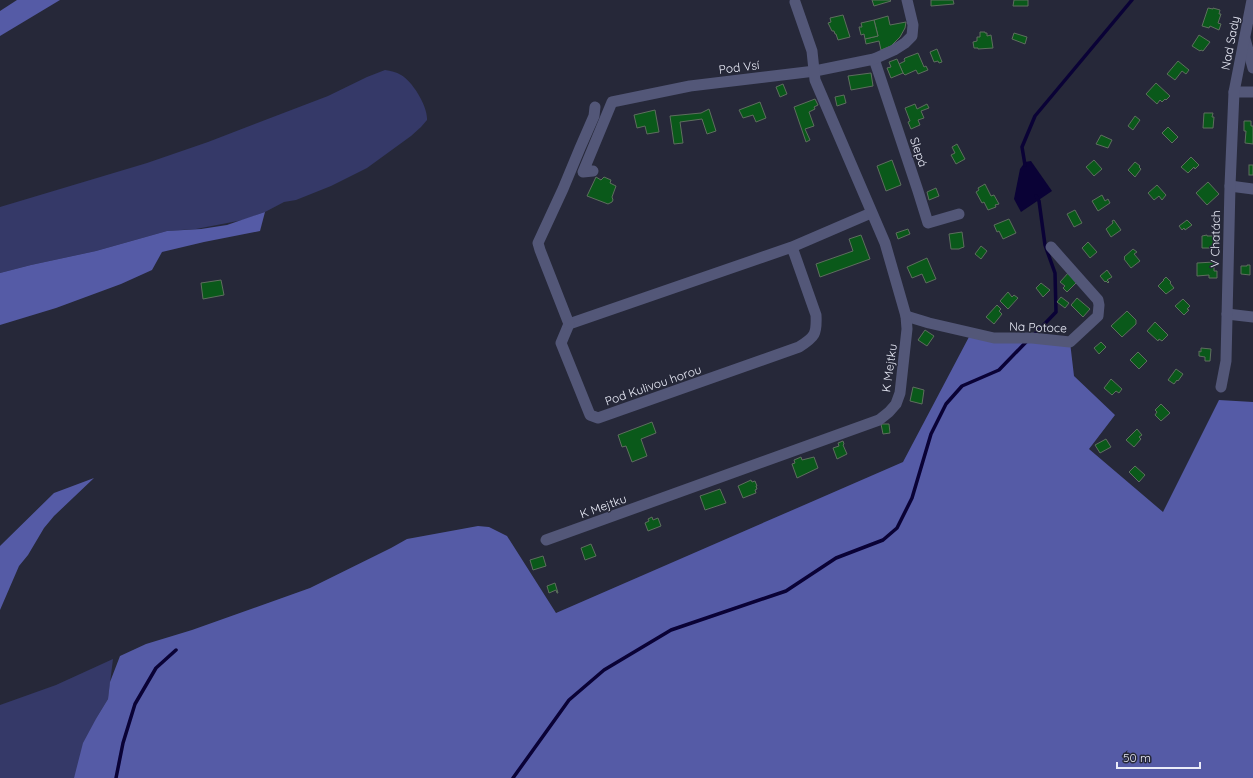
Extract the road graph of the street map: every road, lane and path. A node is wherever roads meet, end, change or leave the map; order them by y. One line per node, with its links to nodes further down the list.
1 (907, 0): 5 (street, Pod Vsí)
2 (1252, 0): 4 (street, Nad Sady)
3 (794, 2): 7 (street, K Mejtku)
4 (1244, 36): 6 (street); 8 (street, Nad Sady)
5 (874, 59): 7 (street, Pod Vsí); 15 (street, Slepá)
6 (1253, 68)
7 (815, 71): 11 (street, Pod Vsí); 14 (street, K Mejtku)
8 (1234, 92): 9 (street); 12 (street, V Chatách)
9 (1253, 92)
10 (595, 107): 21 (street)
11 (593, 171)
12 (1230, 186): 13 (street); 18 (street, V Chatách)
13 (1253, 189)
14 (871, 213): 16 (street); 19 (street, K Mejtku)
15 (959, 214)
16 (792, 247): 21 (street); 21 (street, Pod Kulivou horou)
17 (1051, 247): 19 (street, Na Potoce)
18 (1226, 314): 20 (street); 22 (street, V Chatách)
19 (906, 316): 23 (street, K Mejtku)
20 (1253, 318)
21 (569, 324)
22 (1221, 387)
23 (546, 540)

